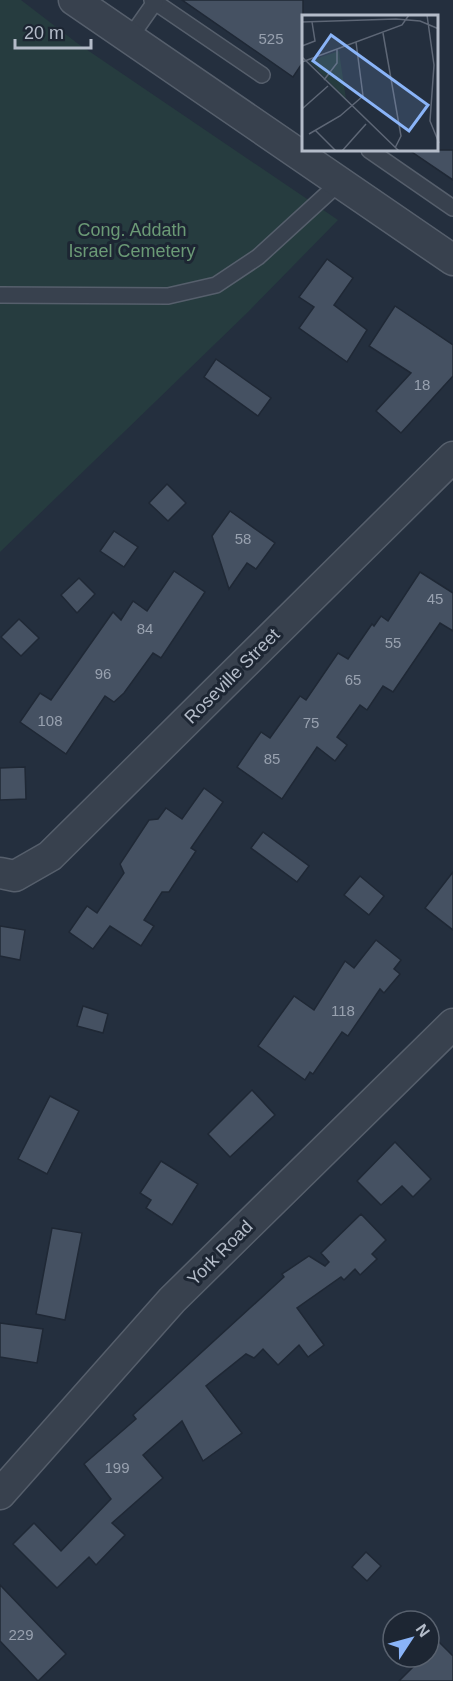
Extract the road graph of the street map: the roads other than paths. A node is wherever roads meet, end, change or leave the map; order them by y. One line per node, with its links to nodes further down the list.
1 (74, 0): 3 (street)
2 (153, 1): 3 (lane); 4 (lane)
3 (129, 39): 6 (street)
4 (262, 75)
5 (372, 152): 7 (lane)
6 (339, 183): 8 (street); 9 (lane)
7 (453, 208)
8 (453, 260)
9 (0, 295)
10 (453, 457): 11 (street, Roseville Street)
11 (0, 873)
12 (453, 1023): 13 (street, York Road)
13 (0, 1494)

